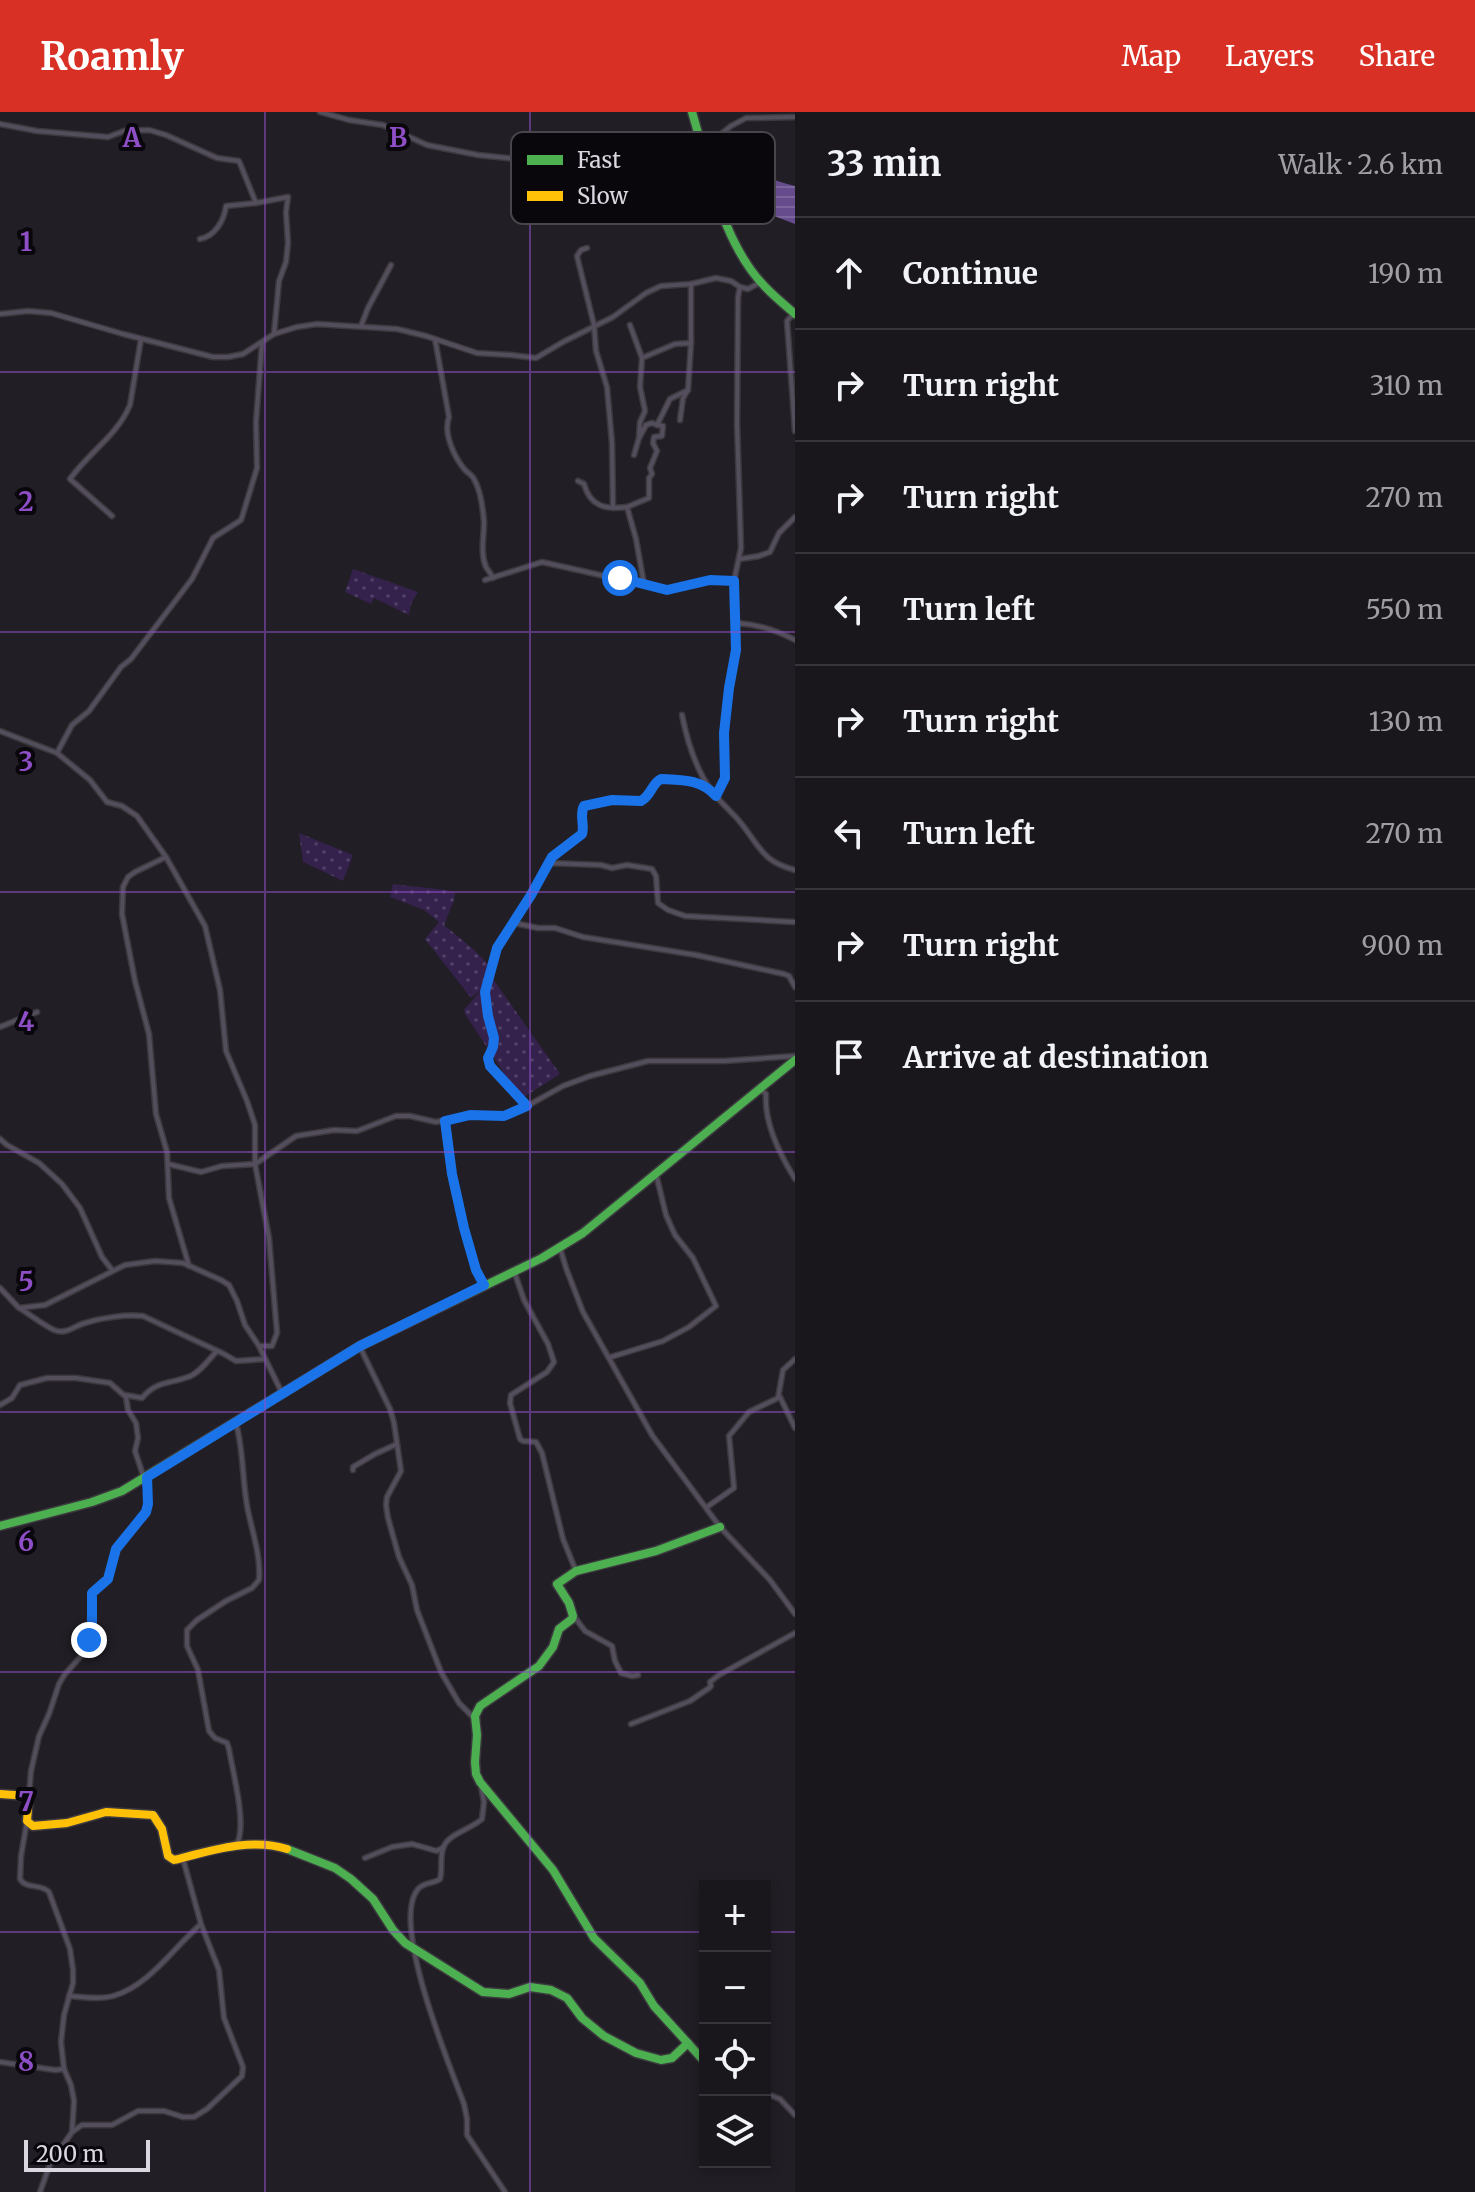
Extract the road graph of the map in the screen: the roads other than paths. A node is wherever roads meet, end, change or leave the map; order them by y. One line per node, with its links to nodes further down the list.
1 (320, 112): 8 (street)
2 (692, 112): 6 (street)
3 (753, 115): 4 (street); 7 (street)
4 (795, 117)
5 (0, 124): 9 (street)
6 (697, 132)
7 (724, 132)
8 (511, 159)
9 (256, 203): 11 (street); 22 (street)
10 (727, 224): 14 (street)
11 (200, 239)
12 (587, 248): 19 (street)
13 (391, 265): 21 (street)
14 (761, 282): 16 (street); 17 (street)
15 (691, 284): 16 (street); 19 (street); 26 (street)
16 (740, 287): 39 (street)
17 (794, 313): 31 (street)
18 (0, 314): 23 (street)
19 (594, 325): 24 (street); 36 (street)
20 (630, 325): 27 (street)
21 (361, 326): 22 (street); 24 (street)
22 (274, 334): 25 (street)
23 (141, 339): 25 (street); 37 (street)
24 (435, 339): 40 (street)
25 (262, 342): 48 (street)
26 (691, 343): 27 (street); 28 (street)
27 (642, 358): 32 (street)
28 (688, 390): 29 (street); 30 (street)
29 (680, 420)
30 (657, 425): 32 (street); 35 (street)
31 (795, 431)
32 (639, 438): 33 (street)
33 (634, 455)
34 (578, 481): 36 (street)
35 (627, 507): 36 (street); 43 (street)
36 (613, 508)
37 (112, 516)
38 (795, 517): 39 (street)
39 (740, 559): 42 (street)
40 (493, 578): 41 (street); 43 (street)
41 (485, 580)
42 (734, 581): 43 (street); 44 (street)
43 (644, 584)
44 (736, 623): 45 (street); 50 (street)
45 (795, 640)
46 (682, 715): 49 (street)
47 (0, 731): 48 (street)
48 (57, 753): 51 (street)
49 (710, 789): 50 (street); 52 (street)
50 (716, 796): 53 (street)
51 (166, 857): 64 (street); 65 (street)
52 (548, 863): 54 (street); 55 (street)
53 (795, 871)
54 (795, 922)
55 (514, 923): 56 (street); 61 (street)
56 (795, 987)
57 (37, 1012): 58 (street)
58 (0, 1027)
59 (795, 1058): 60 (street); 61 (street)
60 (760, 1089): 66 (street); 67 (street)
61 (527, 1106): 62 (street)
62 (445, 1121): 65 (street); 72 (street)
63 (0, 1139): 70 (street)
64 (168, 1164): 65 (street); 69 (street)
65 (255, 1164): 75 (street)
66 (656, 1174): 68 (street); 78 (street)
67 (795, 1179)
68 (560, 1248): 71 (street); 78 (street)
69 (189, 1266): 70 (street); 75 (street)
70 (117, 1270): 74 (street)
71 (514, 1271): 72 (street); 93 (street)
72 (484, 1285): 76 (street)
73 (0, 1288): 74 (street)
74 (19, 1308): 77 (street)
75 (259, 1346): 79 (street)
76 (360, 1346): 81 (street); 87 (street)
77 (217, 1351): 79 (street); 83 (street)
78 (610, 1357): 90 (street)
79 (265, 1359): 81 (street)
80 (795, 1359): 82 (street)
81 (282, 1393): 85 (street)
82 (778, 1393): 86 (street); 90 (street)
83 (125, 1395): 84 (street); 89 (street)
84 (0, 1405)
85 (236, 1423): 89 (street); 107 (street)
86 (795, 1428)
87 (397, 1444): 88 (street); 98 (street)
88 (353, 1470)
89 (145, 1477): 91 (street); 102 (street)
90 (707, 1510): 92 (street)
91 (1, 1524)
92 (720, 1527): 93 (street); 95 (street)
93 (576, 1571): 94 (street)
94 (573, 1613): 97 (street); 98 (street)
95 (795, 1614)
96 (795, 1633): 99 (street)
97 (638, 1675)
98 (475, 1719): 100 (street)
99 (631, 1724)
100 (480, 1782): 103 (street); 104 (street)
101 (0, 1794): 102 (street)
102 (29, 1796): 105 (street)
103 (484, 1802): 104 (street); 106 (street)
104 (498, 1803): 113 (street)
105 (27, 1821): 109 (street); 112 (street)
106 (444, 1846): 108 (street); 111 (street)
107 (226, 1847): 109 (street); 111 (street)
108 (365, 1858)
109 (183, 1859): 110 (street)
110 (201, 1924): 112 (street); 119 (street)
111 (413, 1949): 113 (street); 121 (street)
112 (69, 1996): 116 (street)
113 (688, 2043): 114 (street)
114 (699, 2055)
115 (0, 2062): 116 (street)
116 (64, 2069): 119 (street)
117 (771, 2095): 118 (street)
118 (795, 2115)
119 (72, 2132): 120 (street)
120 (40, 2192)
121 (505, 2192)

